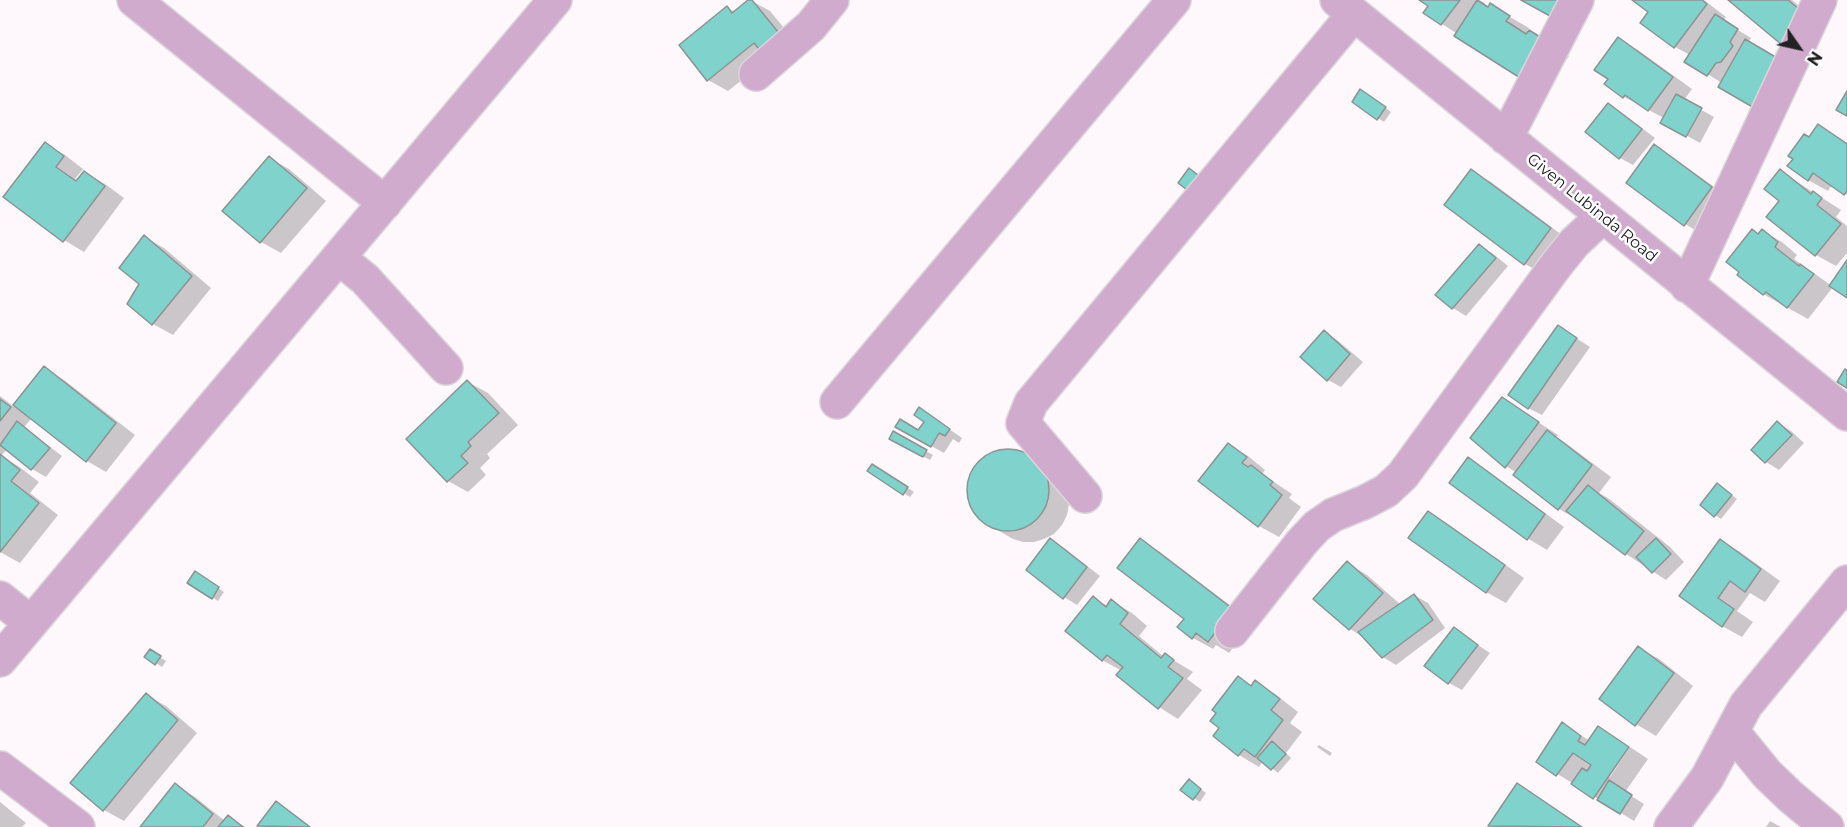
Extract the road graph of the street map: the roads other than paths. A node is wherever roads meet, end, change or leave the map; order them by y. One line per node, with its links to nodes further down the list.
1 (134, 0): 10 (street)
2 (555, 0): 10 (street)
3 (832, 0): 8 (street)
4 (1174, 0): 15 (street)
5 (1577, 0): 9 (street)
6 (1820, 0): 13 (street)
7 (1346, 7): 9 (street, Given Lubinda Road); 17 (street)
8 (756, 74)
9 (1506, 138): 11 (street, Given Lubinda Road)
10 (385, 203): 12 (street)
11 (1603, 216): 13 (street, Given Lubinda Road); 21 (street)
12 (339, 258): 14 (street); 20 (street)
13 (1687, 285): 16 (street, Given Lubinda Road)
14 (446, 368)
15 (837, 402)
16 (1847, 414)
17 (1086, 496)
18 (1847, 582): 23 (street)
19 (0, 598): 20 (street)
20 (31, 623): 22 (street)
21 (1232, 631)
22 (0, 660)
23 (1732, 731): 26 (street); 27 (street)
24 (0, 768): 25 (street)
25 (78, 827)
26 (1671, 827)
27 (1827, 827)

